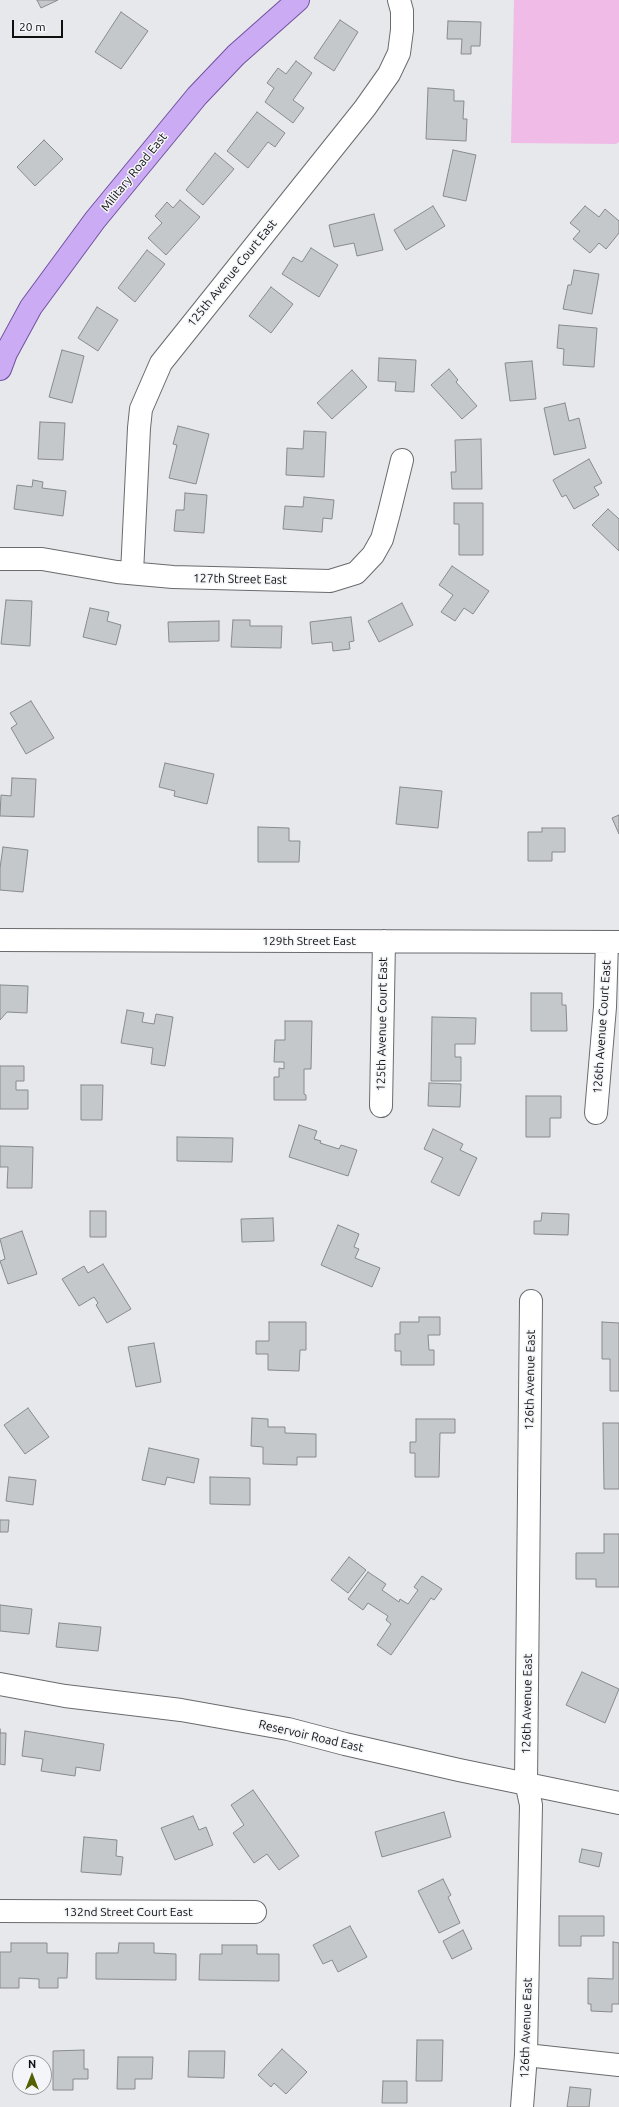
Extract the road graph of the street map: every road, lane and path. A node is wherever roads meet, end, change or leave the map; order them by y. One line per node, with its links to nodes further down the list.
1 (298, 0): 3 (main road, Military Road East)
2 (399, 0): 6 (street, 125th Avenue Court East)
3 (0, 369)
4 (402, 460): 6 (street, 127th Street East)
5 (0, 559): 6 (street, 127th Street East)
6 (132, 573)
7 (0, 940): 8 (street, 129th Street East)
8 (384, 941): 9 (street, 129th Street East); 10 (street, 125th Avenue Court East)
9 (613, 942): 11 (street, 126th Avenue Court East)
10 (381, 1106)
11 (596, 1113)
12 (531, 1301): 14 (street, 126th Avenue East)
13 (0, 1684): 14 (street, Reservoir Road East)
14 (526, 1782): 15 (street, Reservoir Road East); 18 (street, 126th Avenue East)
15 (619, 1803)
16 (0, 1911): 17 (street, 132nd Street Court East)
17 (256, 1912)
18 (526, 2055): 19 (street); 20 (street, 126th Avenue East)
19 (619, 2065)
20 (522, 2107)

